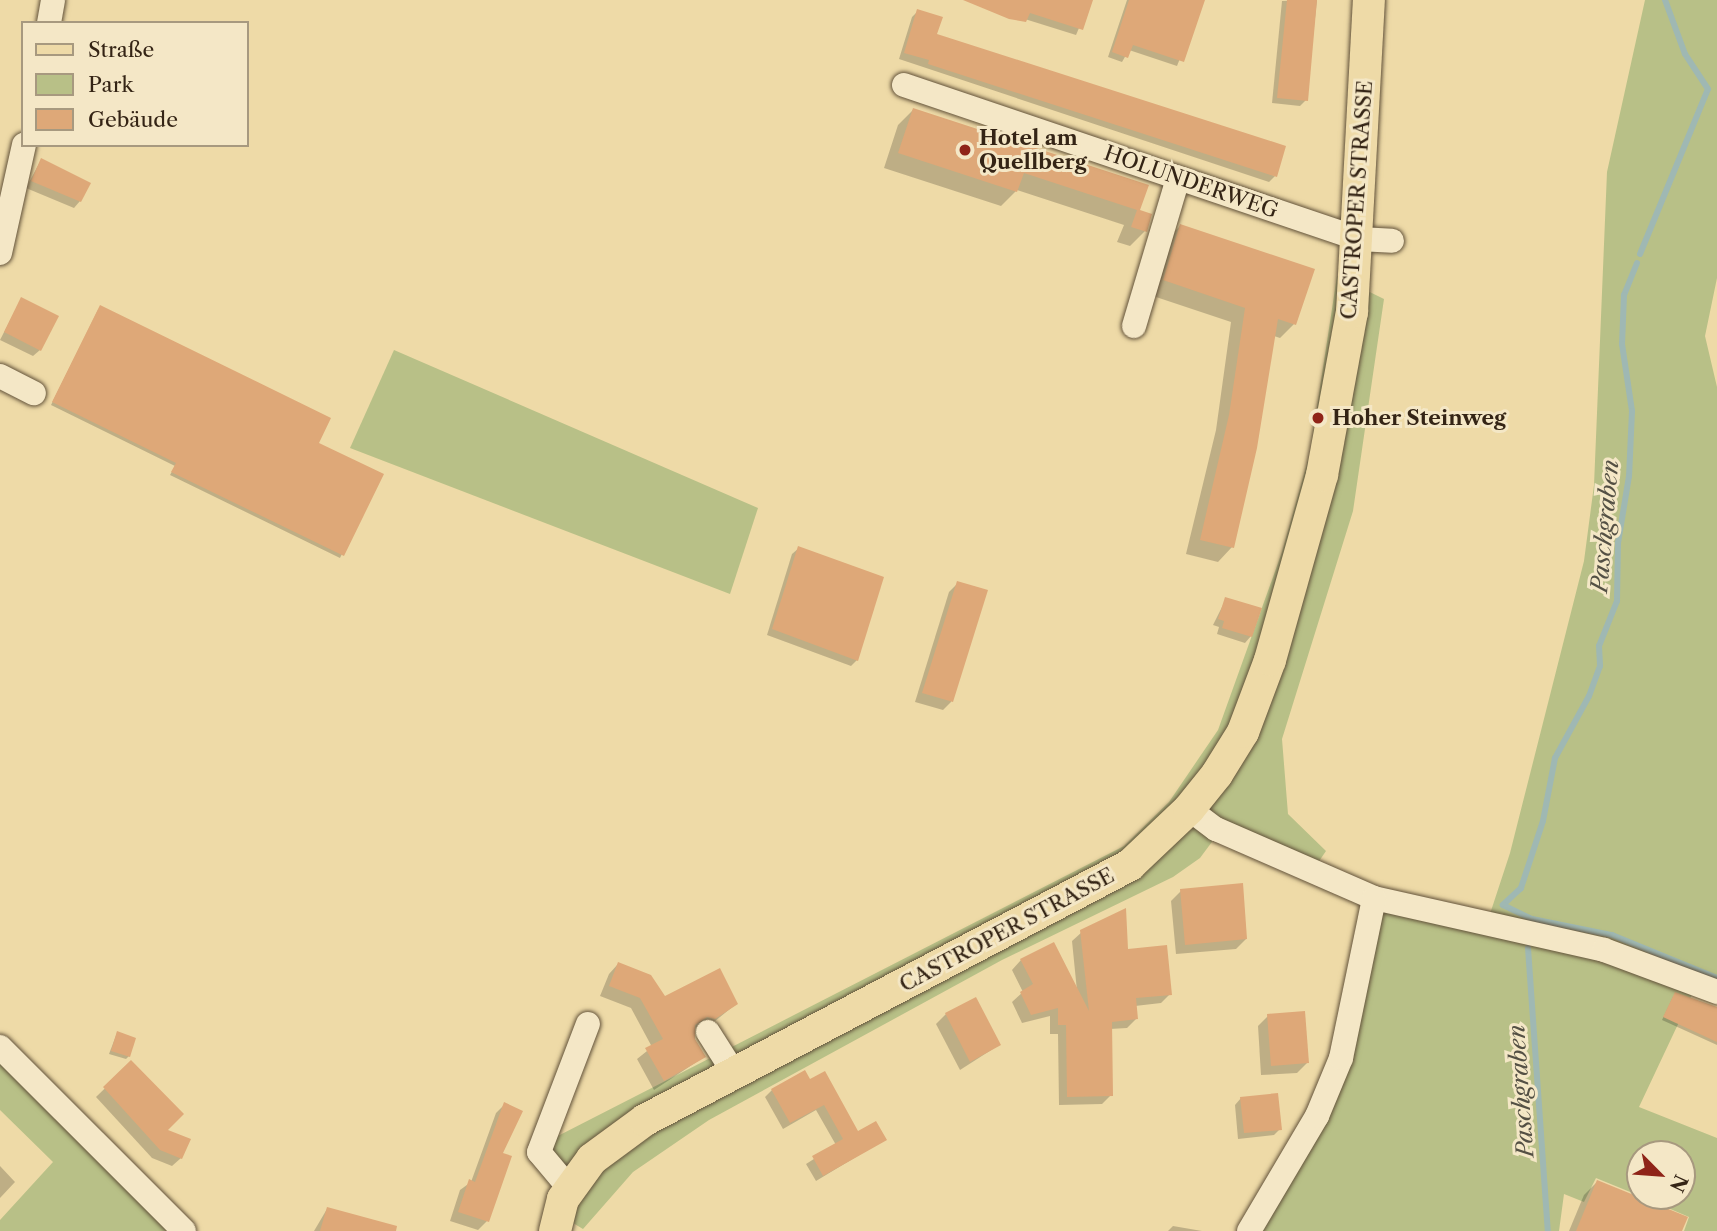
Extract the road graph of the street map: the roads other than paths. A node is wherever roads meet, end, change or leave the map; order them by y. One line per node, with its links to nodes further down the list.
1 (53, 0): 3 (street)
2 (1369, 0): 7 (main road, CASTROPER STRASSE)
3 (49, 21)
4 (904, 85): 6 (street, HOLUNDERWEG)
5 (24, 147): 9 (street)
6 (1178, 178): 7 (street, HOLUNDERWEG); 10 (street)
7 (1359, 239): 8 (street, HOLUNDERWEG); 13 (main road, CASTROPER STRASSE)
8 (1392, 241)
9 (0, 253)
10 (1134, 326)
11 (0, 376): 12 (street)
12 (34, 393)
13 (1189, 809): 14 (street); 19 (main road, CASTROPER STRASSE)
14 (1374, 898): 15 (street); 23 (street)
15 (1717, 992)
16 (588, 1024): 20 (street)
17 (708, 1032): 19 (street)
18 (0, 1047): 21 (street)
19 (734, 1073): 20 (main road, CASTROPER STRASSE)
20 (570, 1189): 22 (main road, CASTROPER STRASSE)
21 (184, 1231)
22 (555, 1231)
23 (1250, 1231)

